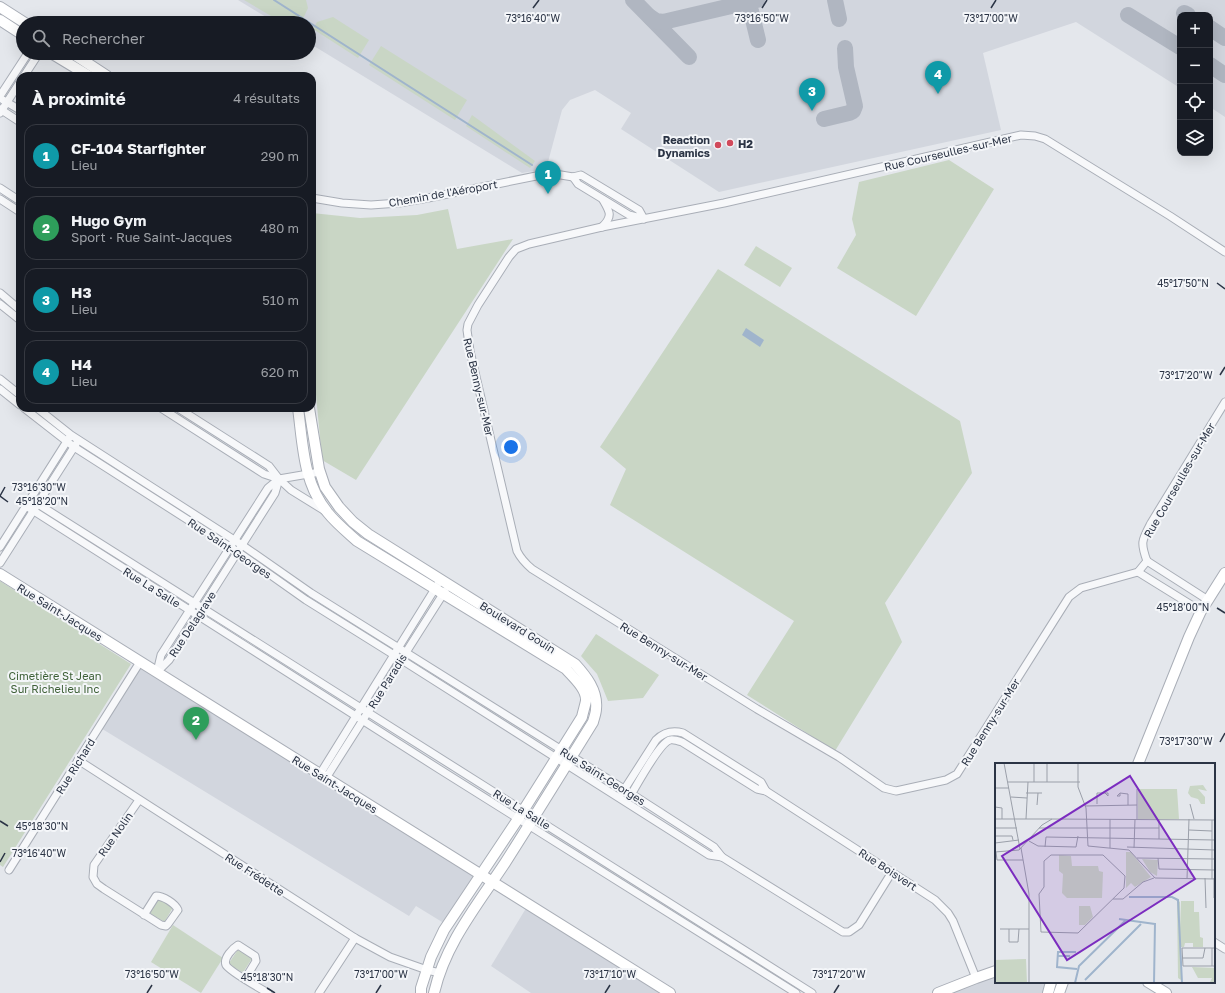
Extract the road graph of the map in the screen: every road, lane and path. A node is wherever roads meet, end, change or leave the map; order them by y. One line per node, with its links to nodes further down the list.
1 (0, 7): 2 (street)
2 (16, 17)
3 (0, 20): 4 (street)
4 (16, 30)
5 (24, 60): 13 (street)
6 (34, 60): 9 (street)
7 (63, 60): 10 (street)
8 (83, 60): 11 (street)
9 (27, 72)
10 (82, 72)
11 (102, 72)
12 (16, 88): 14 (street)
13 (0, 97): 14 (street)
14 (7, 102): 15 (street); 16 (street)
15 (16, 108)
16 (1, 111): 17 (street)
17 (16, 120)
18 (573, 177): 20 (street, Chemin de l'Aéroport); 21 (street); 24 (street, Chemin de l'Aéroport)
19 (0, 188): 22 (street)
20 (602, 188): 21 (street); 26 (street, Chemin de l'Aéroport)
21 (600, 197): 26 (street); 27 (street)
22 (16, 198)
23 (0, 199): 25 (street)
24 (316, 199)
25 (16, 209)
26 (644, 219): 27 (street, Rue Benny-sur-Mer); 28 (street, Rue Courseulles-sur-Mer)
27 (602, 227): 73 (street, Rue Benny-sur-Mer)
28 (1225, 252)
29 (0, 293): 31 (street)
30 (0, 304): 32 (street)
31 (16, 307)
32 (16, 317)
33 (0, 380): 35 (street)
34 (0, 389): 36 (street)
35 (16, 392)
36 (16, 402)
37 (1225, 402): 71 (street, Rue Courseulles-sur-Mer)
38 (29, 412): 48 (street, Rue Saint-Georges)
39 (42, 412): 46 (street, Rue Saint-Georges)
40 (167, 412): 45 (street)
41 (184, 412): 44 (street)
42 (299, 412): 51 (street, Boulevard Gouin)
43 (310, 412): 50 (street, Boulevard Gouin)
44 (200, 422): 45 (street); 52 (street)
45 (195, 429): 52 (street)
46 (72, 435): 47 (street, Rue Saint-Georges); 48 (street)
47 (79, 440): 49 (street); 53 (street, Rue Saint-Georges)
48 (67, 442): 49 (street, Rue Saint-Georges); 55 (street)
49 (74, 447): 54 (street, Rue Saint-Georges); 56 (street)
50 (320, 472): 51 (street); 62 (street, Boulevard Gouin)
51 (307, 474): 52 (street); 59 (street, Boulevard Gouin)
52 (279, 479): 59 (street); 63 (street, Rue Delagrave); 64 (street, Rue Delagrave)
53 (158, 491): 54 (street); 63 (street, Rue Saint-Georges)
54 (154, 498): 67 (street, Rue Saint-Georges)
55 (30, 499): 56 (street, Rue La Salle); 57 (street)
56 (38, 504): 58 (street); 60 (street, Rue La Salle)
57 (26, 506): 58 (street, Rue La Salle); 66 (street)
58 (33, 511): 61 (street, Rue La Salle); 72 (street)
59 (328, 513): 65 (street, Boulevard Gouin)
60 (71, 525): 61 (street); 68 (street, Rue La Salle)
61 (67, 533): 70 (street, Rue La Salle)
62 (368, 534): 65 (street); 76 (street, Boulevard Gouin)
63 (235, 540): 64 (street, Rue Saint-Georges); 67 (street, Rue Delagrave)
64 (242, 544): 69 (street, Rue Delagrave); 78 (street, Rue Saint-Georges)
65 (362, 544): 77 (street, Boulevard Gouin)
66 (0, 547)
67 (230, 547): 69 (street, Rue Saint-Georges); 81 (street, Rue Delagrave)
68 (115, 552): 70 (street); 81 (street, Rue La Salle)
69 (238, 552): 79 (street, Rue Saint-Georges); 82 (street, Rue Delagrave)
70 (110, 560): 83 (street, Rue La Salle)
71 (1147, 560): 73 (street); 80 (street)
72 (0, 563)
73 (1138, 572): 84 (street)
74 (1225, 573): 80 (street)
75 (0, 574): 92 (street, Rue Saint-Jacques)
76 (445, 582): 77 (street, Rue Paradis); 89 (street, Boulevard Gouin)
77 (439, 591): 86 (street, Rue Paradis); 87 (street, Rue Paradis); 89 (street, Boulevard Gouin)
78 (311, 593): 79 (street); 86 (street, Rue Saint-Georges)
79 (306, 600): 88 (street, Rue Saint-Georges)
80 (1208, 600): 84 (street)
81 (194, 604): 82 (street, Rue La Salle); 83 (street, Rue Delagrave)
82 (202, 608): 85 (street, Rue Delagrave); 90 (street, Rue La Salle)
83 (190, 610): 85 (street, Rue La Salle); 94 (street, Rue Delagrave)
84 (1201, 611): 107 (street)
85 (198, 615): 93 (street, Rue La Salle); 94 (street, Rue Delagrave)
86 (398, 648): 87 (street, Rue Saint-Georges); 88 (street, Rue Paradis)
87 (406, 652): 91 (street, Rue Paradis); 96 (street, Rue Saint-Georges)
88 (394, 655): 91 (street, Rue Saint-Georges); 98 (street, Rue Paradis)
89 (554, 656): 95 (street, Boulevard Gouin)
90 (280, 658): 93 (street); 98 (street, Rue La Salle)
91 (401, 659): 97 (street, Rue Saint-Georges); 99 (street, Rue Paradis)
92 (140, 662): 94 (street, Rue Saint-Jacques); 104 (street, Rue Richard)
93 (275, 665): 100 (street, Rue La Salle)
94 (157, 672): 109 (street, Rue Saint-Jacques)
95 (583, 681): 103 (street, Boulevard Gouin); 105 (street, Boulevard Gouin)
96 (481, 699): 97 (street); 103 (street, Rue Saint-Georges)
97 (476, 707): 103 (street, Rue Saint-Georges)
98 (361, 708): 99 (street, Rue La Salle); 100 (street, Rue Paradis)
99 (368, 712): 101 (street, Rue Paradis); 106 (street, Rue La Salle)
100 (356, 716): 101 (street, Rue La Salle); 109 (street, Rue Paradis)
101 (363, 720): 108 (street, Rue La Salle); 109 (street, Rue Paradis)
102 (669, 736): 110 (street); 111 (street); 121 (street, Rue Boisvert)
103 (558, 754): 105 (street, Rue Saint-Georges); 115 (street, Boulevard Gouin)
104 (78, 760): 113 (street, Rue Frédette); 120 (street, Rue Richard)
105 (569, 760): 110 (street, Rue Saint-Georges); 112 (street, Rue Saint-Georges); 116 (street, Boulevard Gouin)
106 (445, 761): 108 (street); 115 (street, Rue La Salle)
107 (1138, 763)
108 (439, 769): 115 (street, Rue La Salle)
109 (323, 776): 122 (street, Rue Saint-Jacques)
110 (624, 789): 111 (street, Rue Saint-Georges); 112 (street)
111 (632, 794): 114 (street); 117 (street, Rue Saint-Georges)
112 (619, 798): 114 (street, Rue Saint-Georges)
113 (139, 800): 125 (street, Rue Nolin); 127 (street, Rue Frédette)
114 (626, 802): 117 (street, Rue Saint-Georges)
115 (520, 814): 116 (street, Rue La Salle); 122 (street, Boulevard Gouin)
116 (532, 821): 118 (street, Rue La Salle); 119 (street, Rue La Salle); 123 (street, Boulevard Gouin)
117 (722, 857): 121 (street, Rue Saint-Georges)
118 (599, 858): 119 (street); 124 (street, Rue La Salle)
119 (593, 866): 126 (street, Rue La Salle)
120 (9, 870)
121 (892, 872): 135 (street, Rue Boisvert)
122 (481, 875): 123 (street, Rue Saint-Jacques); 132 (street, Boulevard Gouin)
123 (492, 882): 134 (street, Boulevard Gouin); 144 (street, Rue Saint-Jacques)
124 (679, 908): 126 (street); 130 (street, Rue La Salle)
125 (144, 915): 125 (street, Rue Nolin)
126 (673, 916): 131 (street, Rue La Salle)
127 (355, 938): 132 (street, Rue Frédette); 141 (street)
128 (1215, 943): 129 (street)
129 (1225, 949)
130 (760, 960): 131 (street); 146 (street, Rue La Salle)
131 (756, 967): 145 (street, Rue La Salle)
132 (427, 970): 134 (street, Rue Frédette); 142 (street, Boulevard Gouin)
133 (995, 971): 135 (street)
134 (440, 973): 143 (street, Boulevard Gouin)
135 (976, 978): 147 (street)
136 (245, 979): 136 (street); 140 (street)
137 (1051, 983): 148 (street)
138 (1063, 983): 149 (street)
139 (1150, 983): 150 (street)
140 (268, 993)
141 (319, 993)
142 (421, 993)
143 (434, 993)
144 (670, 993)
145 (796, 993)
146 (812, 993)
147 (938, 993)
148 (1048, 993)
149 (1058, 993)
150 (1166, 993)

